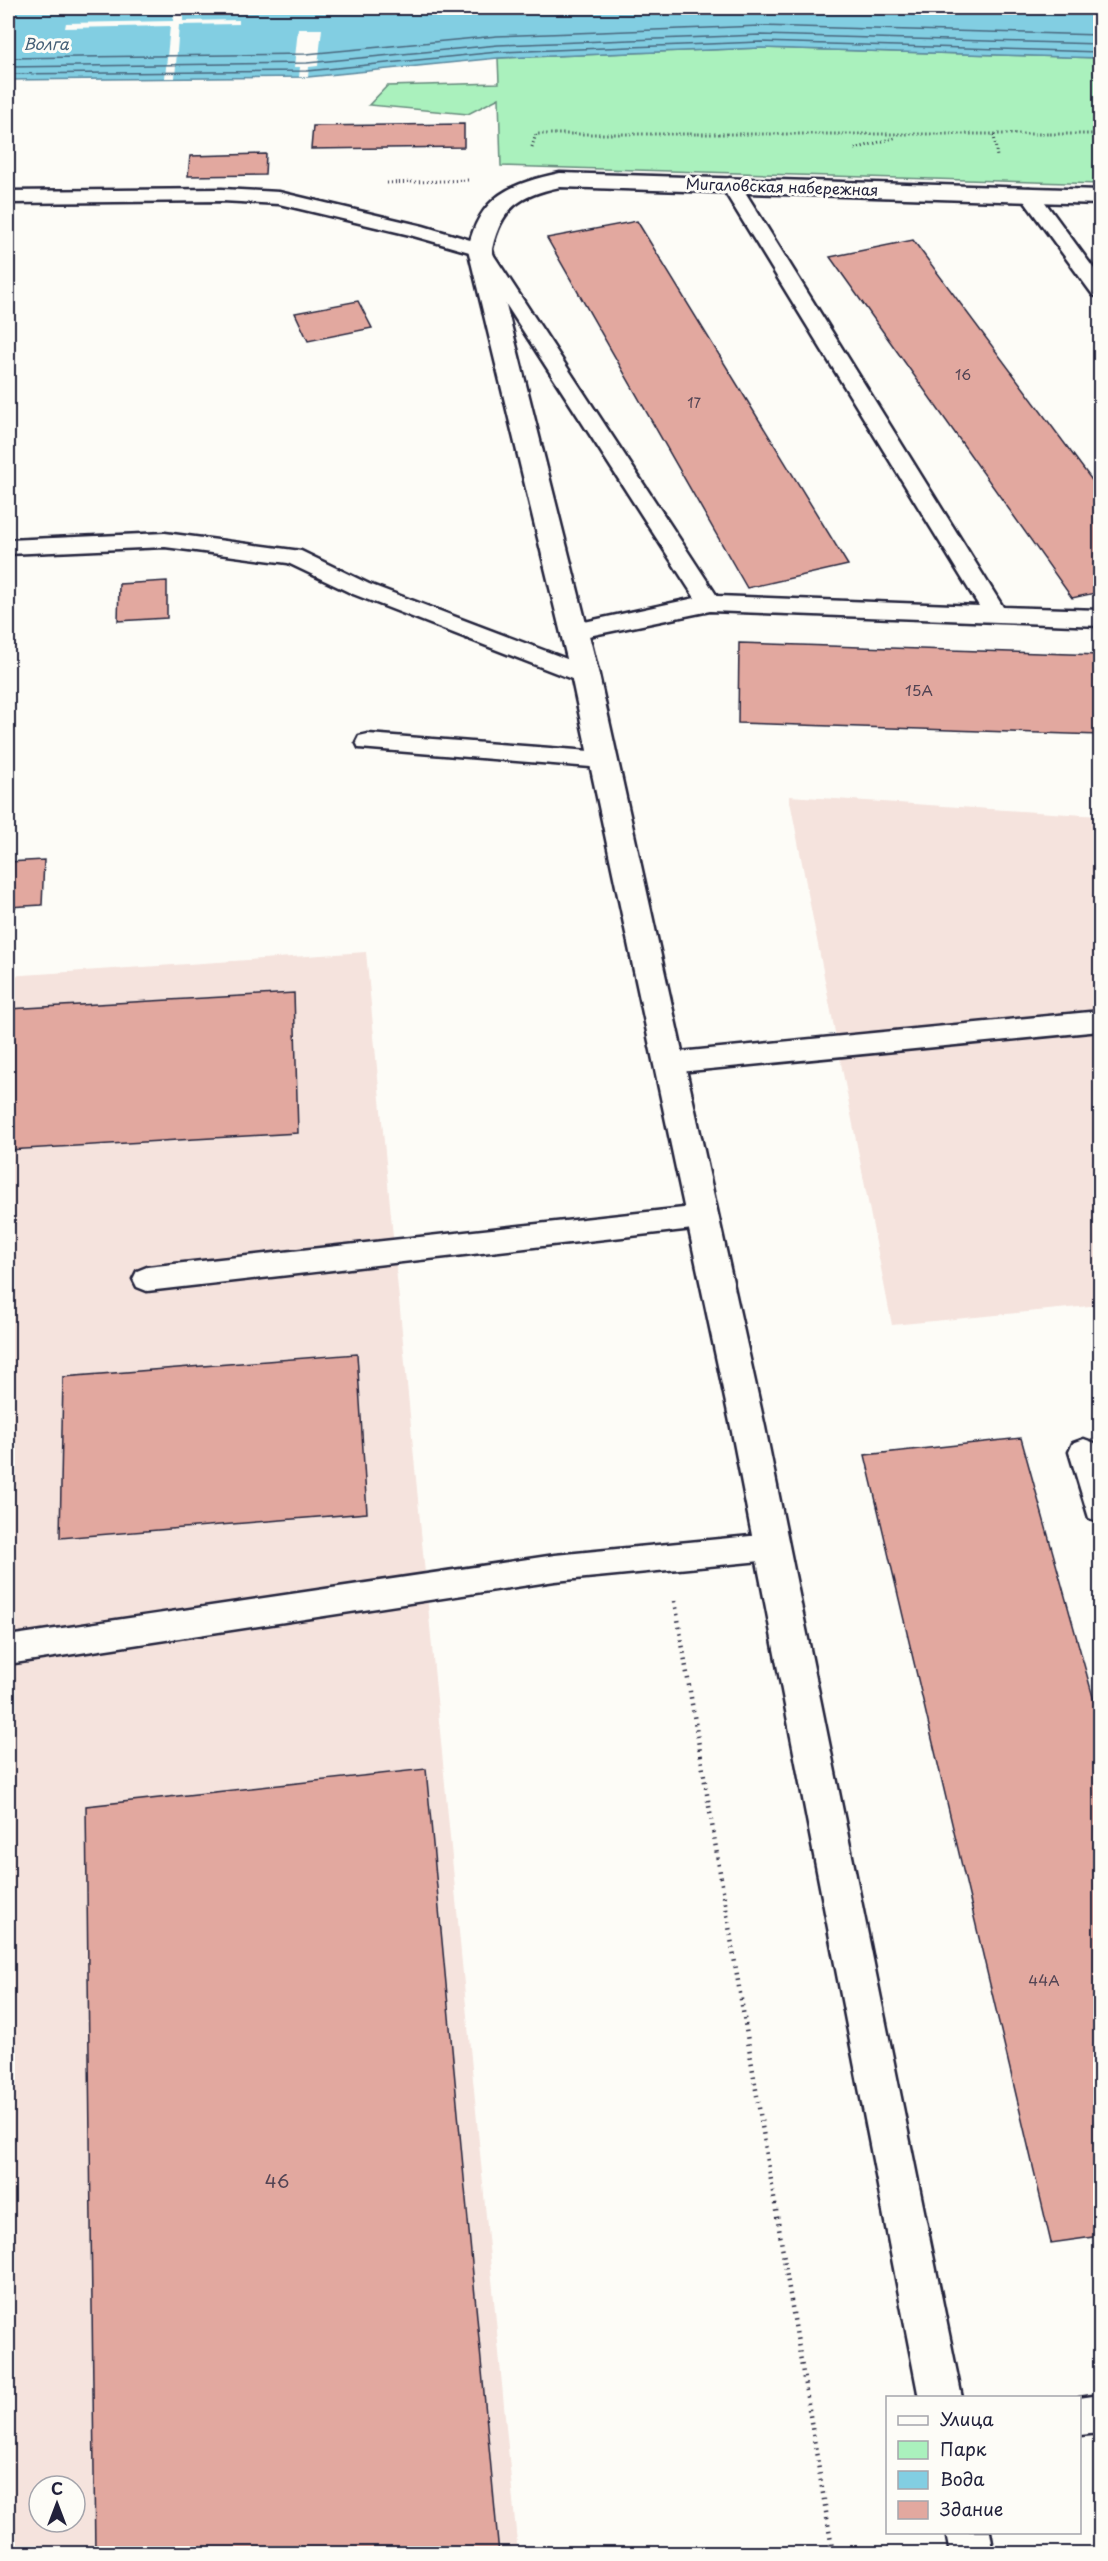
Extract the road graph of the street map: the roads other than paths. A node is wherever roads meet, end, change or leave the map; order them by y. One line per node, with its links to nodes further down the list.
1 (730, 184): 2 (street, Мигаловская набережная); 5 (street, Мигаловская набережная); 9 (lane)
2 (1029, 194): 4 (street, Мигаловская набережная); 6 (lane)
3 (8, 197): 5 (lane)
4 (1101, 197)
5 (482, 239): 8 (lane); 11 (street)
6 (1101, 291)
7 (8, 548): 12 (lane)
8 (710, 603): 9 (lane); 11 (lane)
9 (996, 614): 10 (lane)
10 (1101, 618)
11 (574, 631): 12 (street)
12 (585, 675): 14 (street)
13 (369, 742): 14 (lane)
14 (603, 760): 16 (street)
15 (1101, 1021): 16 (lane)
16 (669, 1063): 17 (street)
17 (702, 1217): 18 (lane); 21 (street)
18 (147, 1279)
19 (1084, 1452): 20 (lane)
20 (1101, 1509)
21 (772, 1547): 22 (lane); 23 (street)
22 (8, 1650)
23 (941, 2396)
24 (1101, 2414): 25 (lane)
25 (1081, 2416)
26 (968, 2534): 27 (street)
27 (972, 2553)

